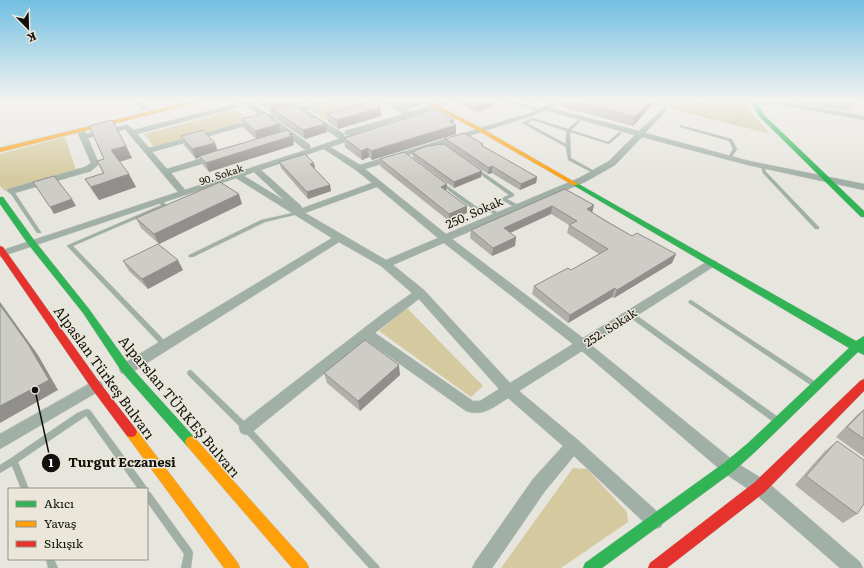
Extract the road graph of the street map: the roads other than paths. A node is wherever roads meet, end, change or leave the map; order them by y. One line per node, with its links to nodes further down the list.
1 (63, 127): 26 (street)
2 (109, 127): 22 (street)
3 (156, 127): 20 (street)
4 (237, 127): 32 (street)
5 (277, 127): 29 (street)
6 (327, 127): 24 (street)
7 (370, 127): 24 (street, 90. Sokak)
8 (379, 127): 27 (street, 90. Sokak)
9 (480, 127): 18 (street)
10 (488, 127): 18 (street)
11 (531, 127): 28 (lane)
12 (556, 127): 19 (lane)
13 (572, 127): 19 (lane)
14 (611, 127): 23 (street)
15 (648, 127): 23 (street, 250. Sokak)
16 (683, 127): 35 (lane)
17 (773, 127): 43 (street)
18 (483, 128): 38 (street); 45 (street)
19 (568, 130): 21 (lane); 28 (lane)
20 (132, 133): 22 (street); 32 (street)
21 (620, 133)
22 (82, 134): 31 (street); 50 (street)
23 (641, 134): 35 (street); 42 (street, 250. Sokak)
24 (341, 136): 29 (street, 90. Sokak)
25 (797, 137): 46 (street)
26 (0, 141)
27 (324, 146): 38 (street); 39 (street, 90. Sokak)
28 (568, 146): 42 (lane)
29 (307, 147): 41 (street, 90. Sokak)
30 (440, 148): 34 (lane)
31 (0, 150)
32 (148, 151): 40 (street)
33 (224, 154): 40 (street)
34 (408, 158)
35 (729, 158): 37 (street)
36 (470, 165): 54 (lane)
37 (763, 166): 43 (street); 58 (lane)
38 (359, 168): 47 (street)
39 (255, 169): 41 (street, 90. Sokak); 55 (street)
40 (166, 172): 49 (street)
41 (233, 173): 49 (street, 90. Sokak); 55 (street)
42 (595, 173): 45 (street, 250. Sokak)
43 (825, 179): 46 (street); 57 (street)
44 (439, 181): 56 (lane)
45 (577, 181): 54 (street, 250. Sokak); 65 (street); 67 (street)
46 (845, 183): 48 (street); 51 (street)
47 (378, 184): 55 (street); 62 (street)
48 (864, 187)
49 (181, 190): 53 (street, 90. Sokak); 59 (street, 90. Sokak)
50 (11, 191): 59 (lane)
51 (859, 197)
52 (0, 199): 61 (street, Alparslan TÜRKEŞ Bulvarı)
53 (160, 200): 61 (street, 90. Sokak); 73 (lane)
54 (518, 207): 56 (street, 250. Sokak)
55 (299, 212): 60 (street); 64 (lane)
56 (499, 215): 62 (street, 250. Sokak)
57 (864, 215)
58 (816, 228)
59 (39, 232): 61 (street, 90. Sokak)
60 (339, 238): 66 (street); 73 (street)
61 (29, 239): 63 (street, 90. Sokak); 76 (street, Alparslan TÜRKEŞ Bulvarı)
62 (445, 239): 66 (street, 250. Sokak); 74 (street)
63 (1, 250): 80 (street, Alpaslan Türkeş Bulvarı)
64 (191, 256)
65 (712, 263): 70 (street, 252. Sokak); 75 (street)
66 (385, 264): 68 (street)
67 (768, 285)
68 (420, 292): 71 (street); 81 (street)
69 (691, 302): 79 (lane)
70 (630, 314): 74 (street, 252. Sokak); 82 (lane)
71 (366, 333): 81 (street, 252. Sokak); 83 (street)
72 (862, 338): 75 (street)
73 (165, 345): 76 (street)
74 (583, 345): 81 (street, 252. Sokak); 87 (street)
75 (860, 348): 79 (street)
76 (126, 369): 96 (street, Alparslan TÜRKEŞ Bulvarı)
77 (190, 373): 83 (lane)
78 (864, 384): 89 (street)
79 (816, 385): 82 (street)
80 (96, 386): 84 (street); 94 (street, Alpaslan Türkeş Bulvarı)
81 (509, 391): 85 (street)
82 (778, 422): 87 (street)
83 (246, 428): 97 (lane)
84 (0, 442)
85 (573, 445): 93 (street); 98 (street)
86 (14, 461): 88 (lane); 90 (lane); 91 (lane)
87 (728, 467): 89 (street); 93 (street)
88 (0, 469)
89 (760, 487): 100 (street); 101 (street)
90 (24, 488)
91 (142, 488)
92 (148, 496): 95 (lane)
93 (654, 521): 99 (street)
94 (225, 565)
95 (186, 568)
96 (302, 568)
97 (374, 568)
98 (481, 568)
99 (590, 568)
100 (655, 568)
101 (854, 568)

